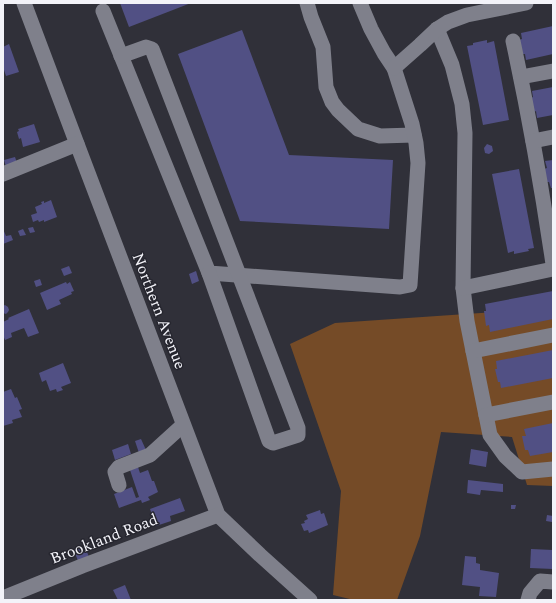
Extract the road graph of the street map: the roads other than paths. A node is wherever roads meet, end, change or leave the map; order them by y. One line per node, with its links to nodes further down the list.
1 (24, 3): 15 (street, Northern Avenue)
2 (307, 3): 12 (street)
3 (360, 3): 9 (street)
4 (526, 3): 6 (street)
5 (103, 11): 8 (street)
6 (437, 29): 9 (street); 22 (street)
7 (513, 41): 11 (street)
8 (121, 56): 20 (street); 21 (street)
9 (394, 68): 12 (street)
10 (553, 71): 11 (street)
11 (520, 77): 14 (street)
12 (414, 135): 21 (street)
13 (553, 137): 14 (street)
14 (533, 142): 17 (street)
15 (76, 144): 16 (street); 27 (street, Northern Avenue)
16 (3, 174)
17 (548, 203): 18 (street)
18 (553, 264)
19 (553, 269): 22 (street)
20 (209, 273): 21 (street); 21 (street)
21 (239, 275)
22 (464, 288): 24 (street)
23 (553, 335): 24 (street)
24 (473, 351): 26 (street)
25 (553, 402): 26 (street)
26 (486, 415): 28 (street)
27 (184, 425): 29 (street); 30 (street, Northern Avenue)
28 (553, 469)
29 (119, 485)
30 (218, 515): 32 (street, Brookland Road); 33 (street, Northern Avenue)
31 (553, 582): 34 (street)
32 (3, 598)
33 (310, 600)
34 (528, 600)

